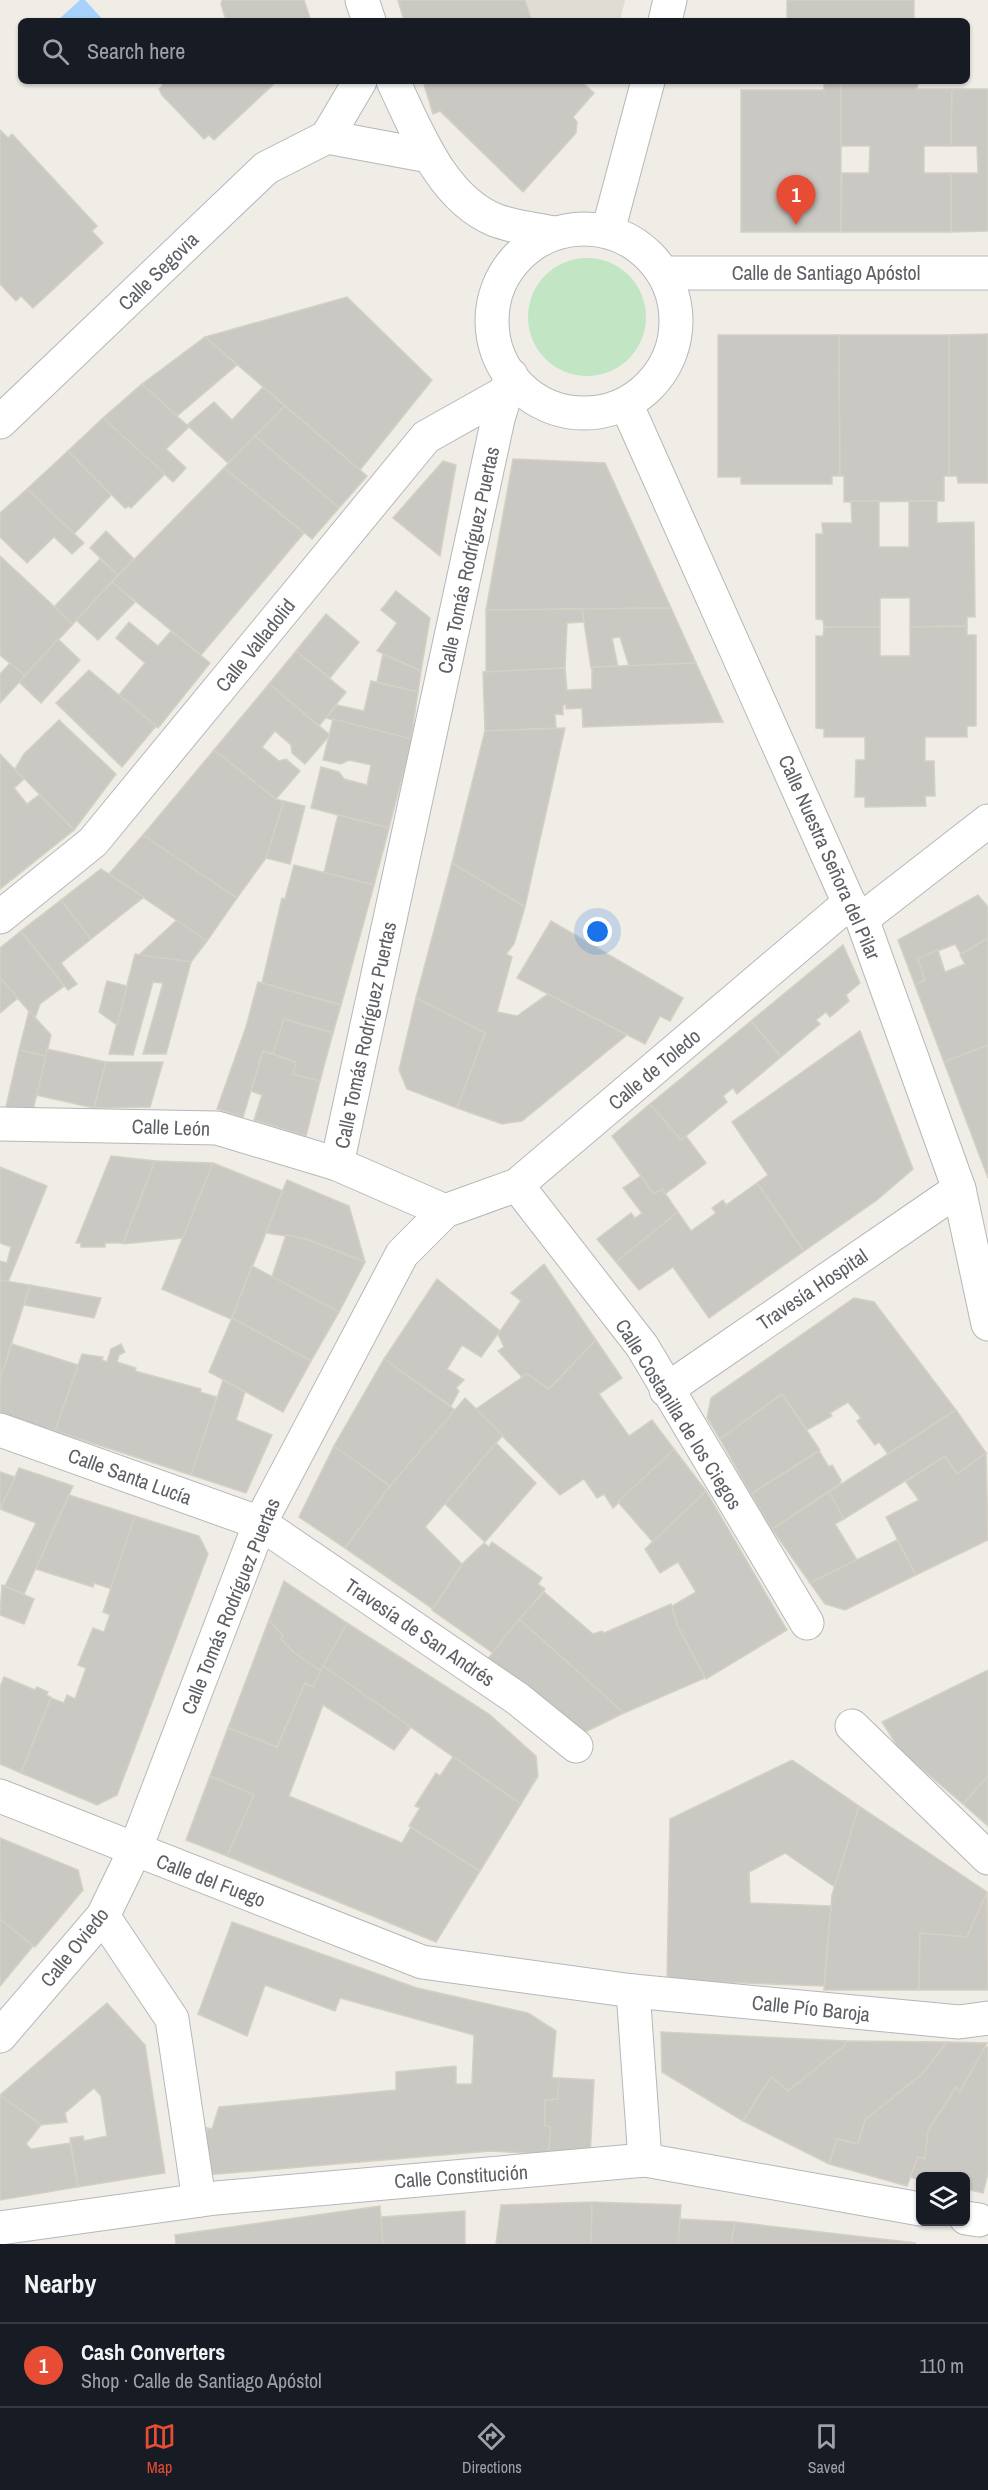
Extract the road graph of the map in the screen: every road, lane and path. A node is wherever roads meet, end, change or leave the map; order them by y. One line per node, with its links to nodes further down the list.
1 (362, 0): 3 (street)
2 (670, 0): 4 (street)
3 (368, 18)
4 (665, 18)
5 (358, 84): 8 (street)
6 (394, 84): 9 (street)
7 (647, 84): 10 (street)
8 (327, 137): 9 (street); 16 (street, Calle Segovia)
9 (429, 156): 11 (street)
10 (608, 231): 11 (street); 12 (street)
11 (554, 233): 14 (street)
12 (663, 273): 13 (street, Calle de Santiago Apóstol); 15 (street)
13 (988, 273)
14 (512, 385): 15 (street); 19 (street, Calle Valladolid); 21 (street, Calle Tomás Rodríguez Puertas)
15 (627, 406): 18 (street, Calle Nuestra Señora del Pilar)
16 (0, 423)
17 (986, 825): 18 (street, Calle de Toledo)
18 (856, 911): 22 (street, Calle de Toledo); 23 (street, Calle Nuestra Señora del Pilar)
19 (0, 916)
20 (0, 1124): 21 (street, Calle León)
21 (338, 1164): 24 (street, Calle Tomás Rodríguez Puertas)
22 (517, 1185): 24 (street, Calle de Toledo); 26 (street, Calle Costanilla de los Ciegos)
23 (959, 1189): 25 (street, Calle Nuestra Señora del Pilar); 26 (street, Travesía Hospital)
24 (445, 1211): 28 (street, Calle Tomás Rodríguez Puertas)
25 (988, 1324)
26 (666, 1390): 29 (street, Calle Costanilla de los Ciegos)
27 (0, 1430): 28 (street, Calle Santa Lucía)
28 (260, 1523): 31 (street, Travesía de San Andrés); 33 (street, Calle Tomás Rodríguez Puertas)
29 (807, 1623)
30 (852, 1726): 34 (street)
31 (576, 1746)
32 (0, 1796): 33 (street, Calle del Fuego)
33 (135, 1850): 35 (street, Calle Oviedo); 36 (street, Calle del Fuego)
34 (988, 1858)
35 (103, 1916): 38 (street, Calle Oviedo); 40 (street)
36 (633, 1990): 37 (street, Calle Pío Baroja); 39 (street)
37 (988, 2018)
38 (0, 2036)
39 (645, 2160): 40 (street, Calle Constitución); 41 (street, Calle Constitución)
40 (199, 2200): 42 (street, Calle Constitución)
41 (916, 2209)
42 (0, 2228)

